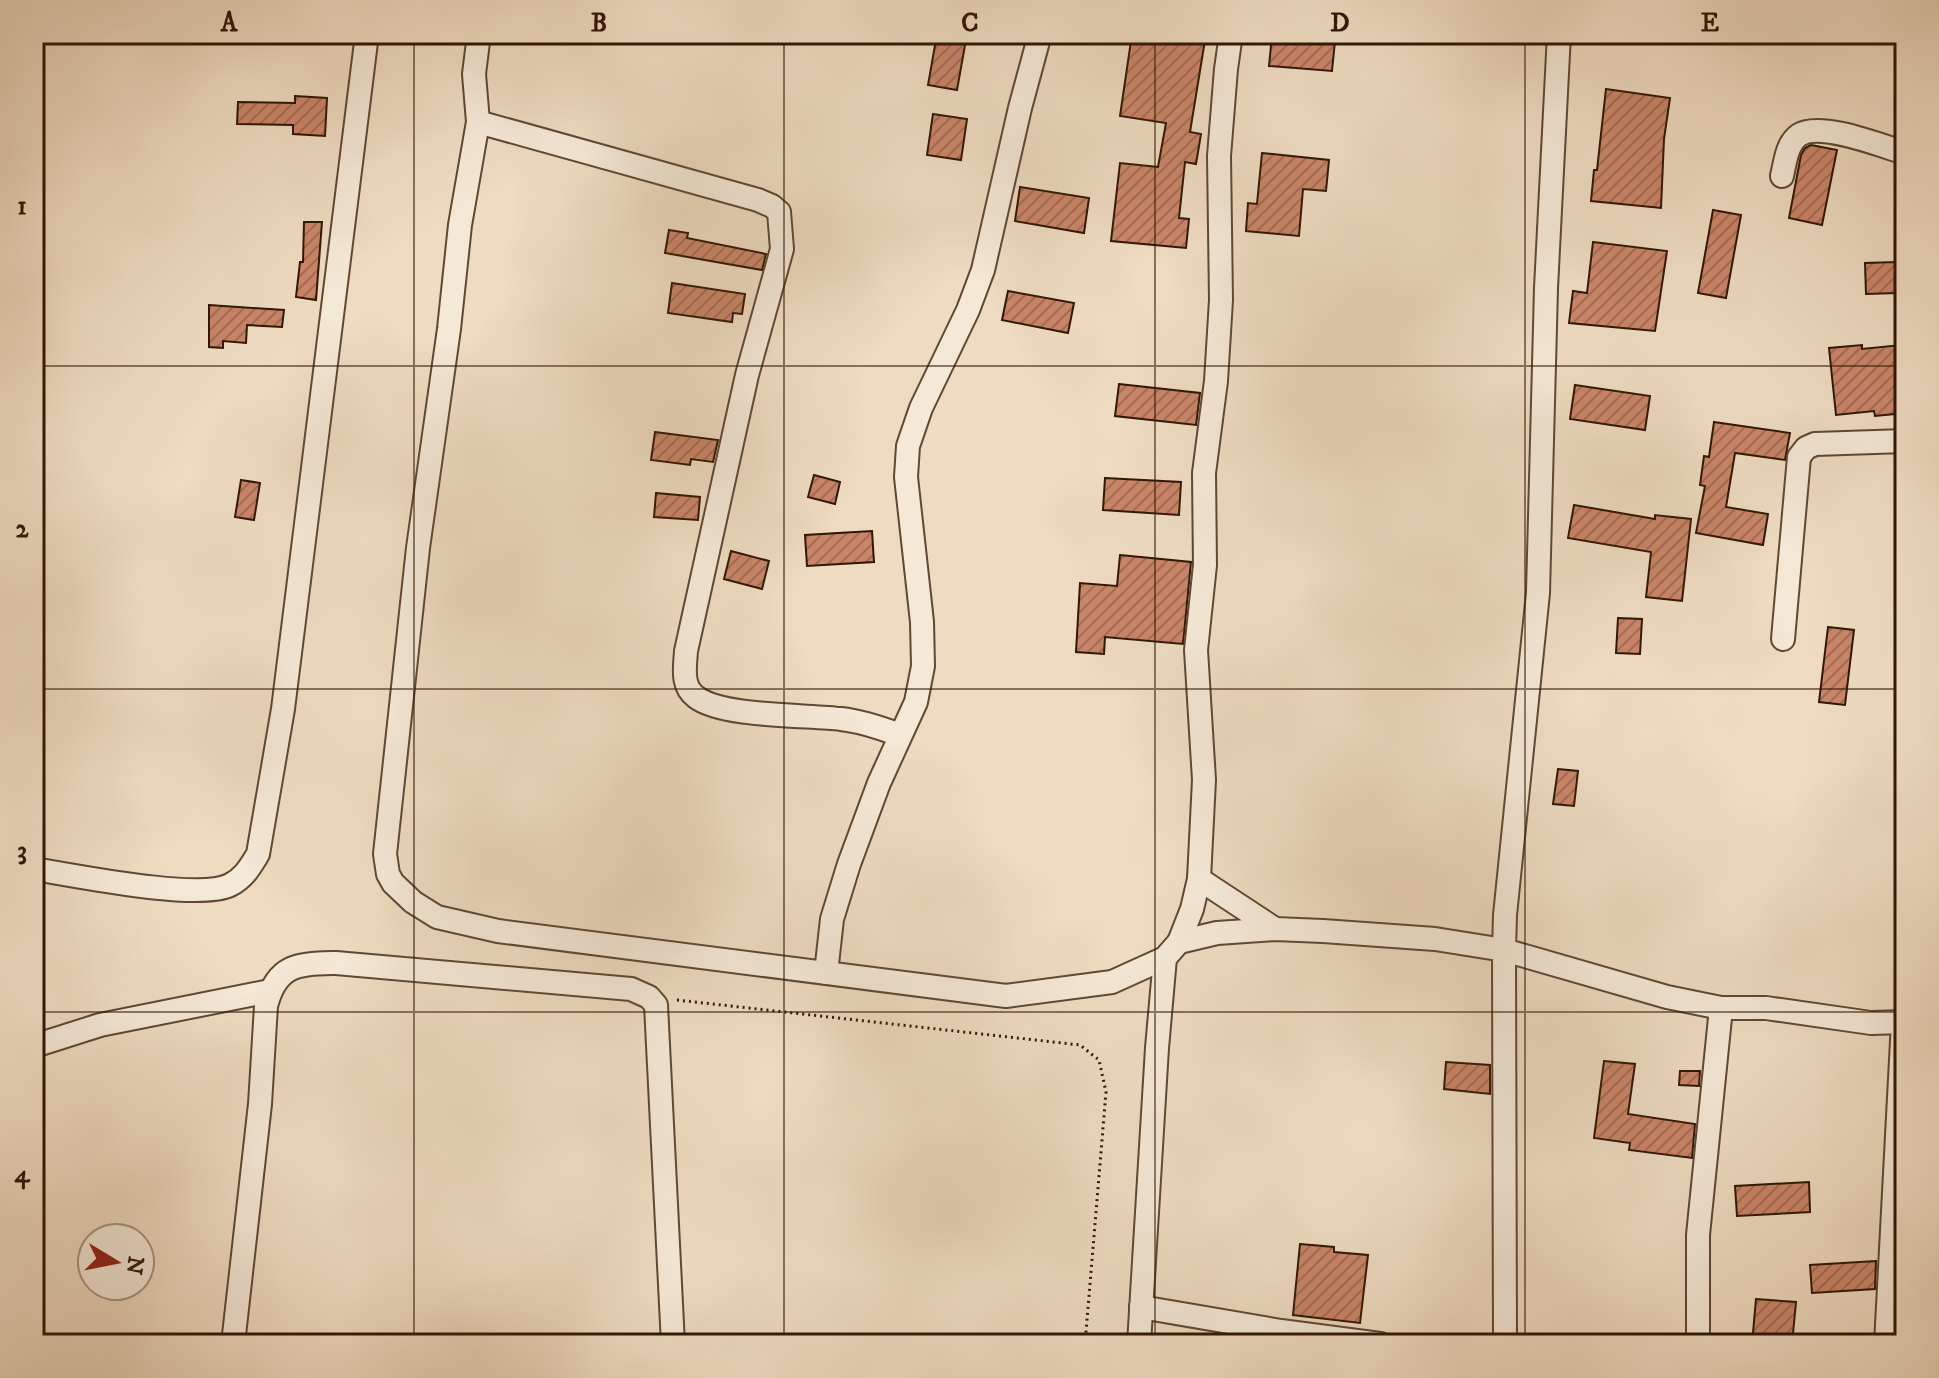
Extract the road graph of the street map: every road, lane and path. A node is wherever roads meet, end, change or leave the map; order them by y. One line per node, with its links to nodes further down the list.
1 (367, 34): 12 (street)
2 (479, 34): 6 (street)
3 (1040, 34): 11 (street)
4 (1231, 34): 13 (street)
5 (1559, 34): 16 (street)
6 (478, 122): 11 (street); 17 (street)
7 (1905, 153): 8 (street)
8 (1782, 176)
9 (1905, 441): 10 (street)
10 (1783, 639)
11 (900, 735): 17 (street)
12 (34, 869)
13 (1199, 879): 14 (street); 15 (street)
14 (1275, 929): 15 (street); 16 (street)
15 (1172, 950): 17 (street); 23 (street)
16 (1504, 950): 20 (street); 29 (street)
17 (826, 973)
18 (270, 991): 19 (street); 22 (street); 24 (street)
19 (649, 997): 25 (street); 26 (path)
20 (1721, 1008): 21 (street); 30 (street)
21 (1904, 1022): 31 (street)
22 (34, 1046)
23 (1141, 1307): 27 (street); 28 (street)
24 (233, 1344)
25 (673, 1344)
26 (1085, 1344)
27 (1139, 1344)
28 (1380, 1344)
29 (1505, 1344)
30 (1698, 1344)
31 (1886, 1344)

